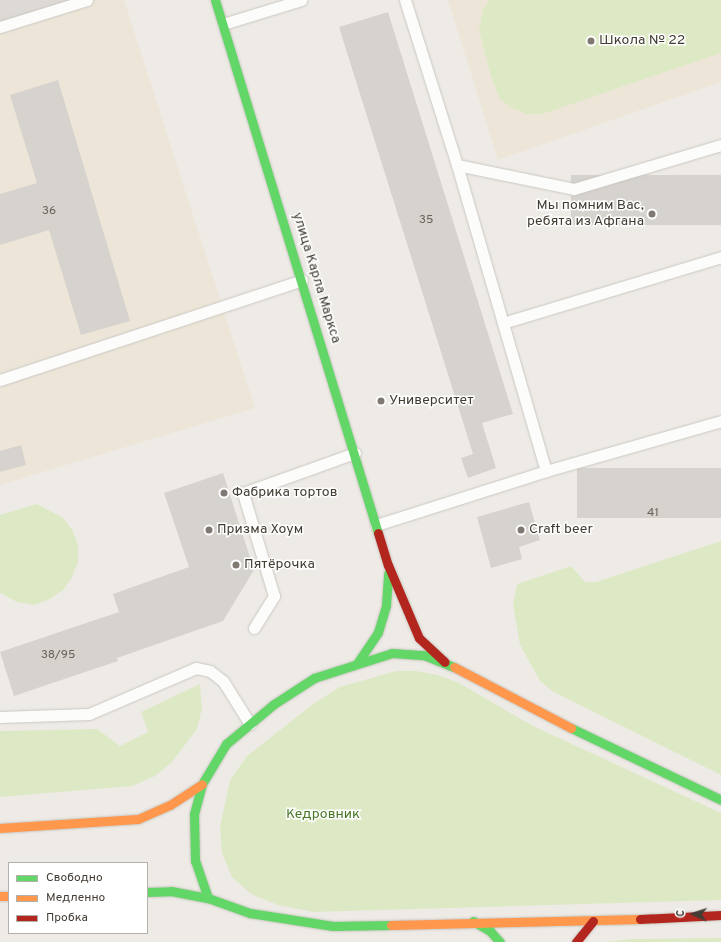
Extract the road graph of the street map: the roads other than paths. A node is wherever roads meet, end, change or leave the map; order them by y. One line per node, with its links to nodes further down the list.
1 (87, 0): 6 (lane)
2 (215, 0): 5 (main road, улица Карла Маркса)
3 (301, 0): 5 (lane)
4 (405, 0): 8 (lane)
5 (223, 24): 10 (main road, улица Карла Маркса)
6 (0, 27)
7 (721, 145): 8 (lane)
8 (457, 165): 11 (lane)
9 (721, 257): 11 (lane)
10 (302, 280): 12 (lane); 14 (main road, улица Карла Маркса)
11 (504, 324): 15 (lane)
12 (0, 380)
13 (721, 421): 15 (lane)
14 (355, 453): 16 (main road, улица Карла Маркса); 18 (lane)
15 (546, 471): 16 (lane)
16 (376, 525): 17 (main road, улица Карла Маркса)
17 (388, 566): 19 (main road); 20 (main road)
18 (254, 628)
19 (358, 662): 20 (main road); 22 (main road)
20 (445, 662): 24 (main road)
21 (0, 717): 22 (lane)
22 (250, 724): 23 (main road)
23 (202, 784): 25 (main road); 27 (main road)
24 (721, 800)
25 (0, 828)
26 (148, 892): 27 (main road)
27 (208, 898): 29 (main road)
28 (720, 914): 30 (main road)
29 (473, 921): 30 (main road); 31 (main road)
30 (593, 921): 32 (main road)
31 (500, 942)
32 (576, 942)

